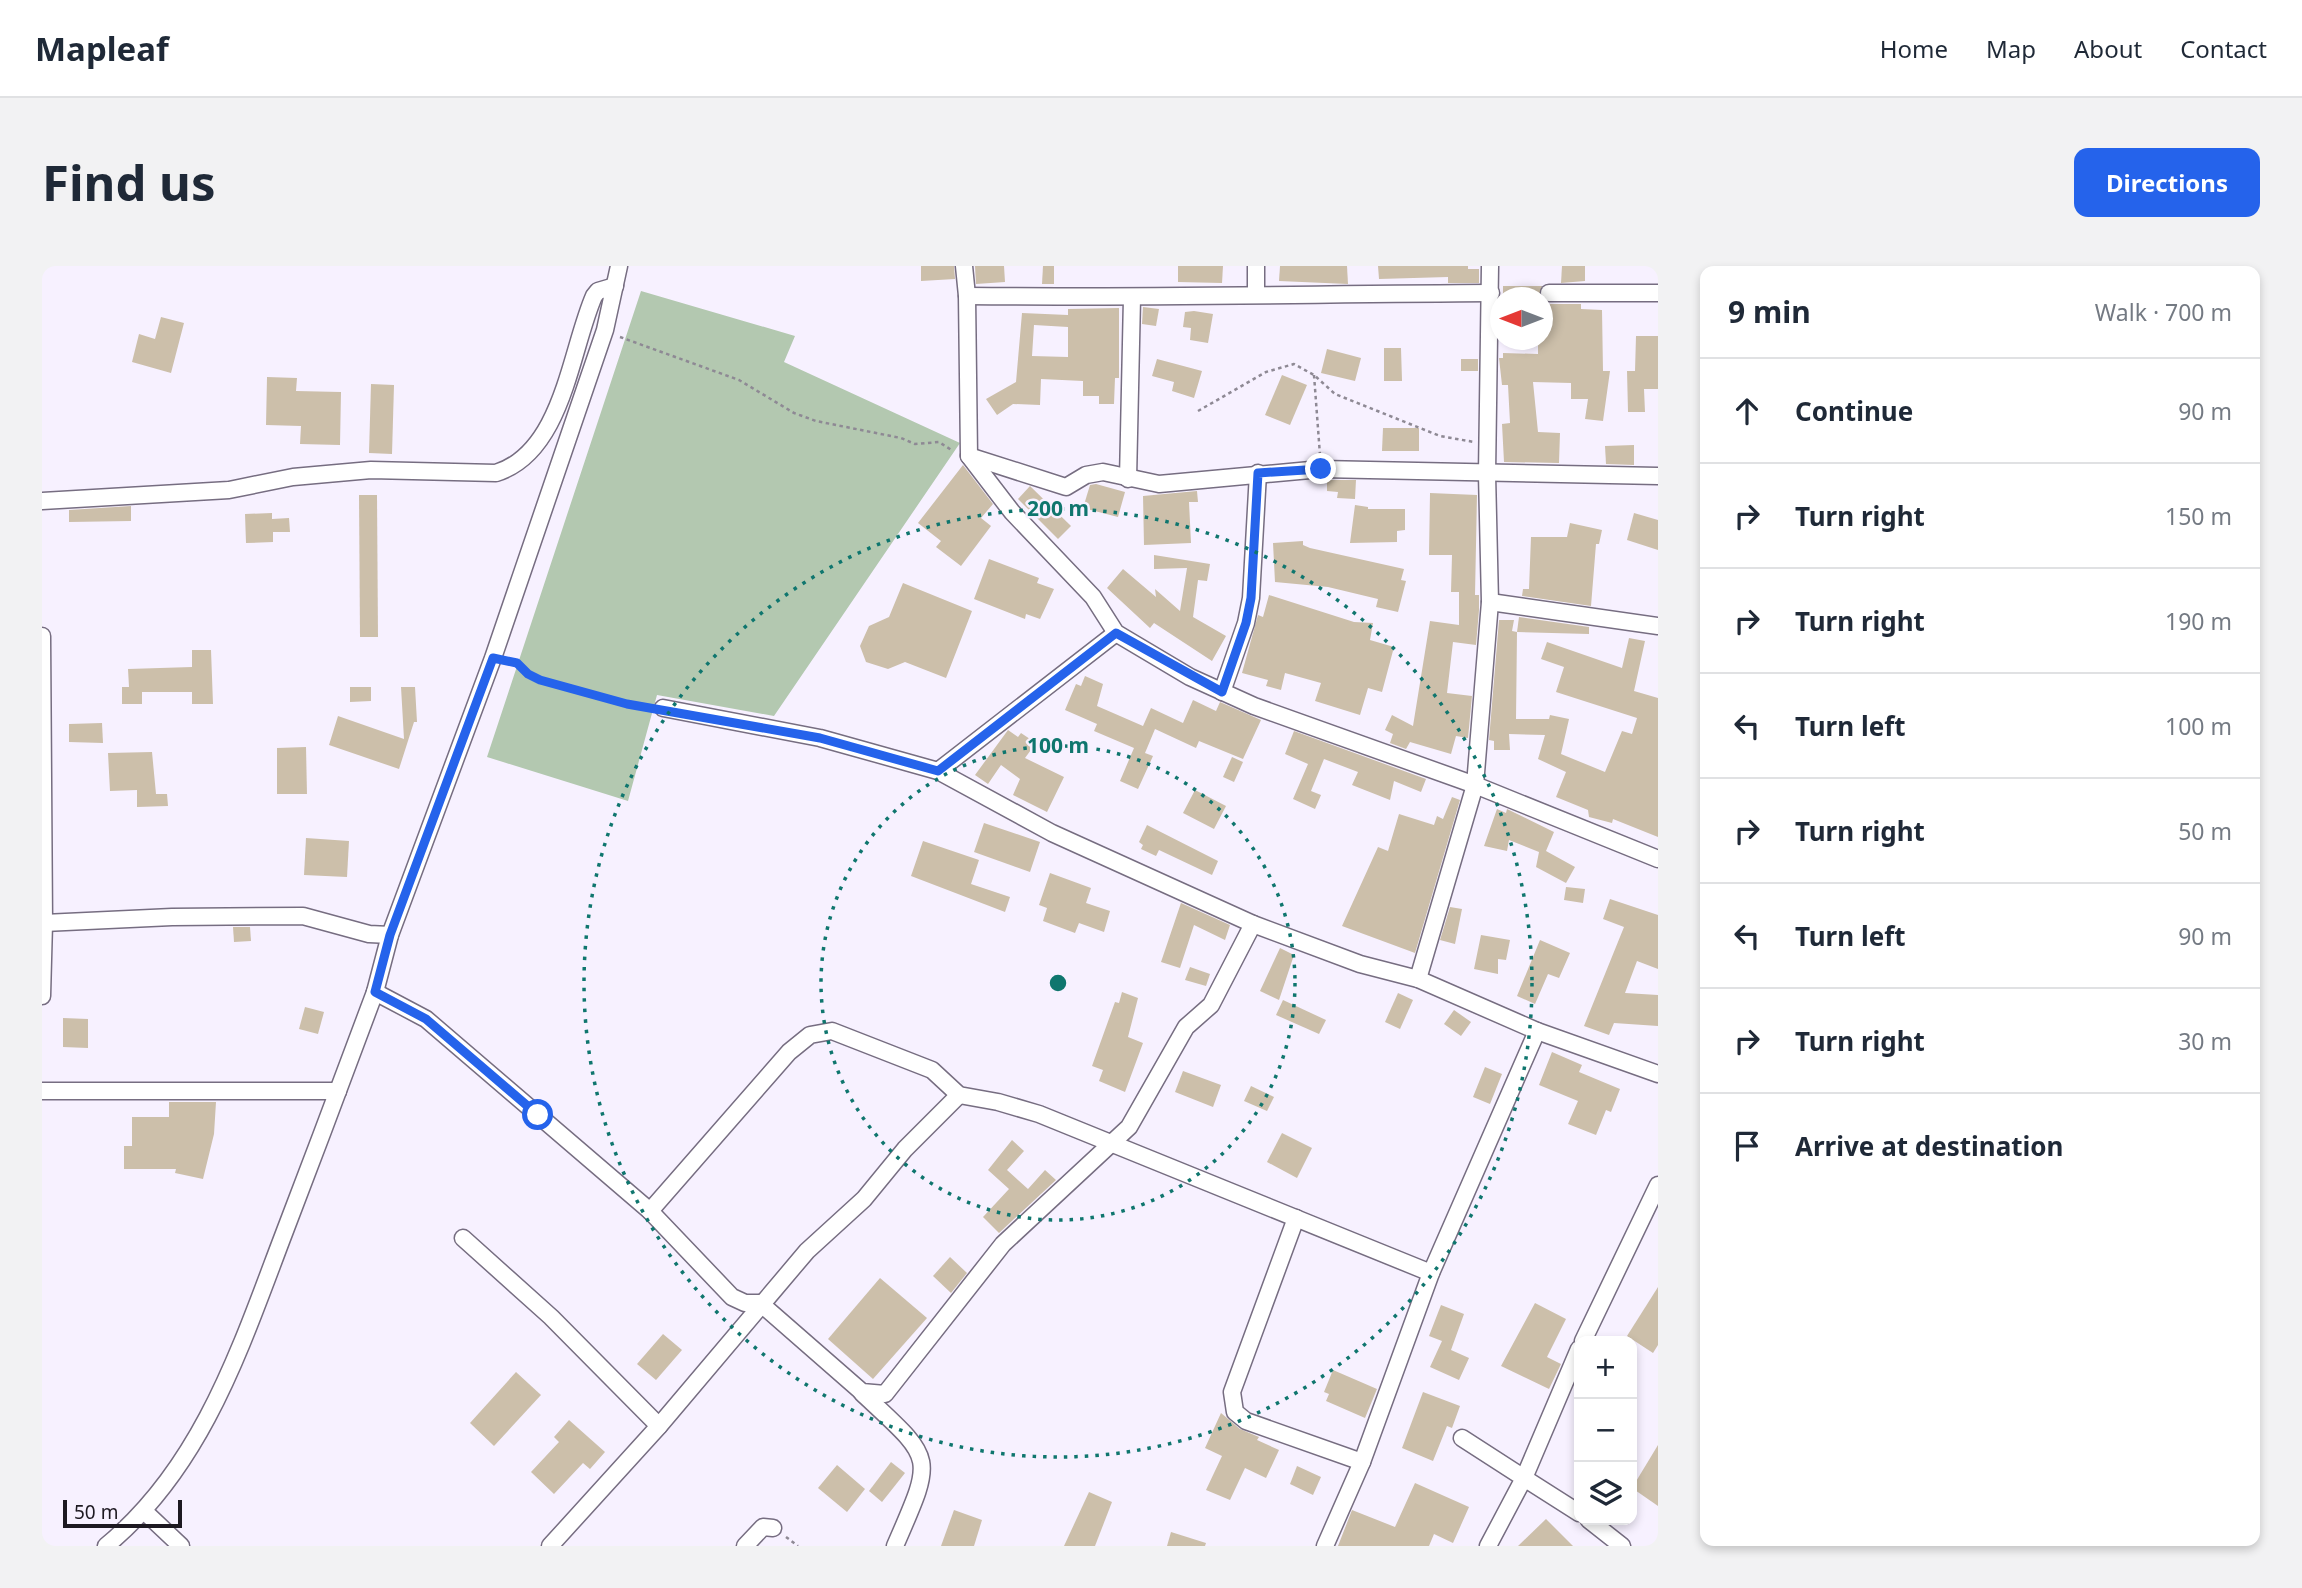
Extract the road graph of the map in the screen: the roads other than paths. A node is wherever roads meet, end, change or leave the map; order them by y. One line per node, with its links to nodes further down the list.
1 (619, 266): 5 (street)
2 (964, 266): 11 (street)
3 (1256, 266): 10 (street)
4 (1490, 266): 6 (street)
5 (615, 286): 19 (street); 31 (street)
6 (1491, 287)
7 (1490, 293): 10 (street)
8 (1553, 293): 9 (street)
9 (1658, 293)
10 (1256, 294): 12 (street)
11 (967, 296): 12 (street); 14 (street)
12 (1132, 298): 18 (street)
13 (1490, 331): 16 (street)
14 (969, 456): 18 (street); 22 (street)
15 (1258, 473): 16 (street); 18 (street); 24 (street)
16 (1487, 474): 17 (street); 20 (street)
17 (1658, 476)
18 (1128, 479)
19 (42, 501)
20 (1490, 602): 21 (street); 27 (street)
21 (1658, 626)
22 (1116, 633): 24 (street); 26 (street)
23 (42, 636): 29 (street)
24 (1222, 692): 27 (street)
25 (663, 708): 26 (street)
26 (938, 771): 30 (street)
27 (1475, 785): 28 (street); 32 (street)
28 (1658, 859)
29 (44, 923): 31 (street); 34 (street)
30 (1252, 924): 32 (street); 40 (street)
31 (390, 935): 33 (street)
32 (1418, 979): 35 (street)
33 (375, 992): 38 (street); 42 (street)
34 (42, 996)
35 (1537, 1031): 36 (street); 45 (street)
36 (1658, 1074)
37 (42, 1091): 38 (street)
38 (338, 1091): 55 (street)
39 (959, 1095): 40 (street); 42 (street); 46 (street)
40 (1112, 1143): 43 (street); 49 (street)
41 (1658, 1185): 47 (street)
42 (650, 1211): 46 (street)
43 (1296, 1218): 45 (street); 52 (street)
44 (463, 1238): 50 (street)
45 (1431, 1273): 52 (street)
46 (761, 1303): 49 (street); 50 (street)
47 (1585, 1336)
48 (1574, 1361): 53 (street)
49 (862, 1392): 62 (street)
50 (659, 1426): 60 (street)
51 (1462, 1438): 53 (street)
52 (1362, 1462): 63 (street)
53 (1524, 1478): 54 (street); 64 (street)
54 (1574, 1510)
55 (145, 1512): 58 (street); 59 (street)
56 (1595, 1525): 65 (street)
57 (773, 1528): 61 (street)
58 (106, 1546)
59 (181, 1546)
60 (551, 1546)
61 (745, 1546)
62 (895, 1546)
63 (1325, 1546)
64 (1489, 1546)
65 (1622, 1546)

